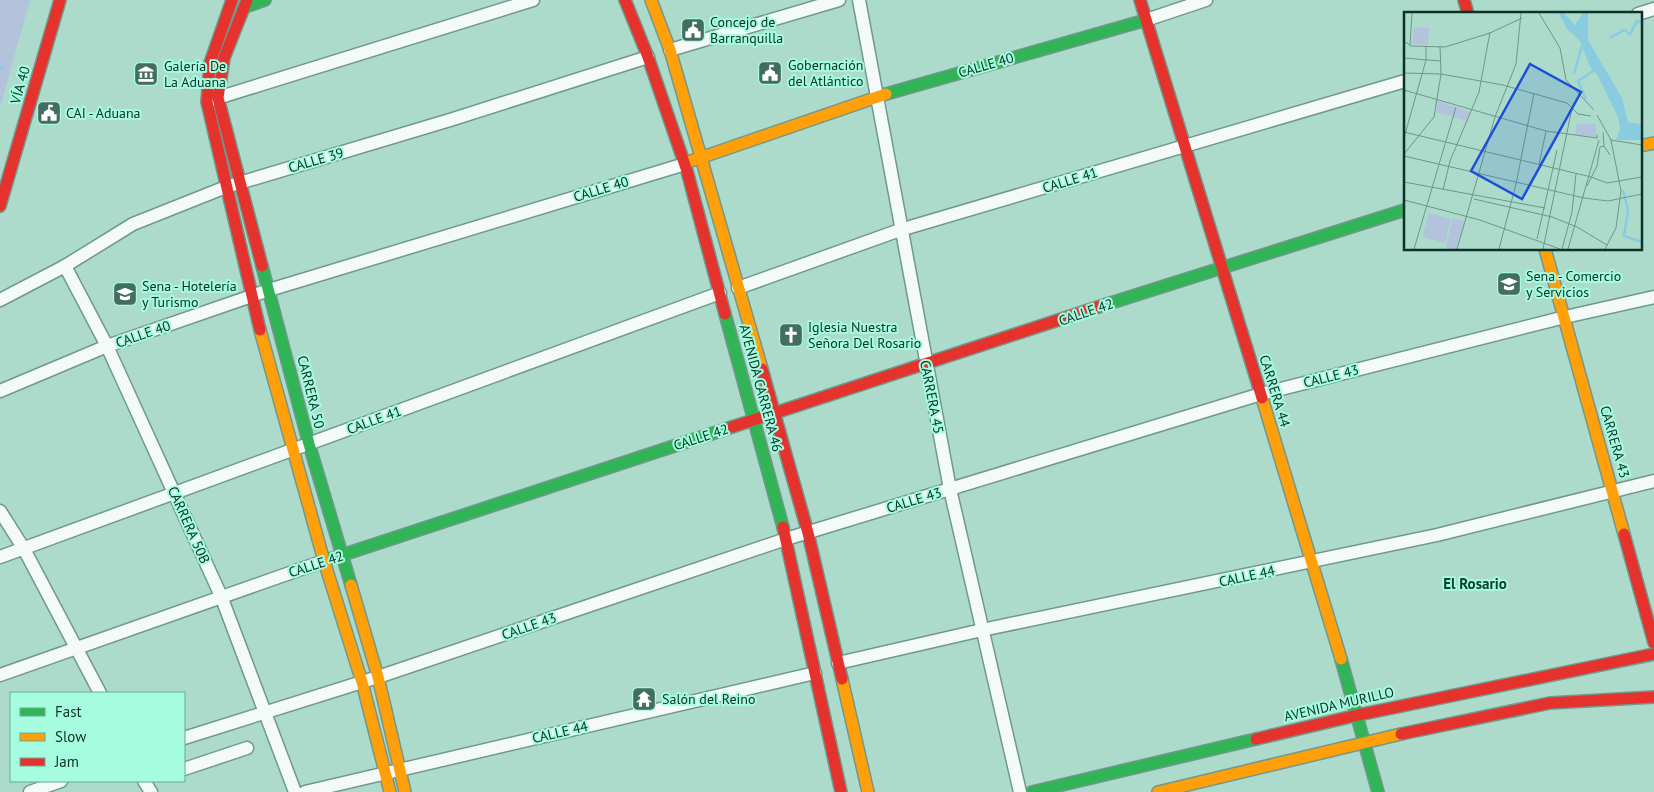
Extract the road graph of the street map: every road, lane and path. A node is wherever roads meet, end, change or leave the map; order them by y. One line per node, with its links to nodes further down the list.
1 (60, 0): 25 (main road, VÍA 40)
2 (232, 0): 19 (main road, CARRERA 50)
3 (265, 0): 11 (main road)
4 (534, 0): 19 (street)
5 (624, 0): 16 (main road, AVENIDA CARRERA 46)
6 (650, 0): 15 (main road, AVENIDA CARRERA 46)
7 (839, 0): 15 (street)
8 (859, 0): 18 (street, CARRERA 45)
9 (1140, 0): 14 (main road, CARRERA 44)
10 (1206, 0): 14 (street, CALLE 40)
11 (246, 3): 19 (main road, CARRERA 50)
12 (1654, 9): 13 (street)
13 (1642, 13)
14 (1146, 20): 18 (main road, CALLE 40); 20 (main road, CARRERA 44)
15 (670, 50): 21 (main road, AVENIDA CARRERA 46)
16 (648, 57): 22 (main road, AVENIDA CARRERA 46); 23 (street, CALLE 39)
17 (1404, 81): 20 (street, CALLE 41)
18 (877, 97): 21 (main road, CALLE 40); 27 (street, CARRERA 45)
19 (212, 100): 23 (main road, CARRERA 50); 24 (main road, CARRERA 50)
20 (1185, 145): 27 (street, CALLE 41); 30 (main road, CARRERA 44)
21 (703, 158): 22 (main road, CALLE 40); 31 (main road, AVENIDA CARRERA 46)
22 (685, 164): 32 (street, CALLE 40); 33 (main road, AVENIDA CARRERA 46)
23 (240, 182): 24 (street, CALLE 39); 32 (main road, CARRERA 50)
24 (226, 187): 29 (street, CALLE 39); 34 (main road, CARRERA 50)
25 (0, 206)
26 (1404, 210): 30 (main road, CALLE 42)
27 (900, 230): 31 (street, CALLE 41); 39 (street, CARRERA 45)
28 (1545, 250): 37 (main road, CARRERA 43)
29 (65, 266): 36 (street, CALLE 39); 38 (street, CARRERA 50B)
30 (1223, 266): 39 (main road, CALLE 42); 41 (main road, CARRERA 44)
31 (738, 288): 42 (main road, AVENIDA CARRERA 46)
32 (269, 290): 34 (street, CALLE 40); 44 (main road, CARRERA 50)
33 (720, 293): 43 (main road, AVENIDA CARRERA 46); 44 (street, CALLE 41)
34 (252, 296): 38 (street, CALLE 40); 45 (main road, CARRERA 50)
35 (1654, 297): 37 (street, CALLE 43)
36 (0, 300)
37 (1564, 317): 41 (street, CALLE 43); 48 (main road, CARRERA 43)
38 (107, 346): 40 (street, CALLE 40); 49 (street, CARRERA 50B)
39 (926, 364): 42 (main road, CALLE 42); 47 (street, CARRERA 45)
40 (0, 391)
41 (1261, 394): 47 (street, CALLE 43); 57 (main road, CARRERA 44)
42 (773, 413): 43 (main road, CALLE 42); 51 (main road, AVENIDA CARRERA 46)
43 (754, 419): 52 (main road, AVENIDA CARRERA 46); 54 (main road, CALLE 42)
44 (309, 444): 45 (street, CALLE 41); 54 (main road, CARRERA 50)
45 (292, 450): 49 (street, CALLE 41); 56 (main road, CARRERA 50)
46 (1654, 481): 48 (street, CALLE 44)
47 (950, 489): 51 (street, CALLE 43); 59 (street, CARRERA 45)
48 (1613, 490): 57 (street, CALLE 44); 60 (main road, CARRERA 43)
49 (175, 494): 53 (street, CALLE 41); 58 (street, CARRERA 50B)
50 (0, 511): 53 (street)
51 (808, 533): 52 (street, CALLE 43); 63 (main road, AVENIDA CARRERA 46)
52 (786, 539): 64 (main road, AVENIDA CARRERA 46); 66 (street, CALLE 43)
53 (24, 550): 55 (street, CALLE 41); 61 (street)
54 (341, 556): 56 (main road, CALLE 42); 66 (main road, CARRERA 50)
55 (0, 557)
56 (324, 562): 58 (street, CALLE 42); 67 (main road, CARRERA 50)
57 (1311, 563): 59 (street, CALLE 44); 71 (main road, CARRERA 44)
58 (221, 596): 61 (street, CALLE 42); 70 (street, CARRERA 50B)
59 (982, 630): 63 (street, CALLE 44); 86 (street, CARRERA 45)
60 (1654, 643)
61 (75, 650): 65 (street, CALLE 42); 68 (street)
62 (1654, 654): 71 (main road, AVENIDA MURILLO)
63 (838, 663): 85 (main road, AVENIDA CARRERA 46)
64 (815, 673): 75 (street, CALLE 44); 84 (main road, AVENIDA CARRERA 46)
65 (0, 675)
66 (378, 677): 67 (street, CALLE 43); 75 (main road, CARRERA 50)
67 (362, 682): 70 (street, CALLE 43); 77 (main road, CARRERA 50)
68 (99, 692)
69 (1654, 697): 73 (main road)
70 (265, 714): 72 (street, CALLE 43); 80 (street, CARRERA 50B)
71 (1358, 714): 73 (main road, CARRERA 44); 87 (main road, AVENIDA MURILLO)
72 (185, 738)
73 (1365, 742): 88 (main road); 89 (main road, CARRERA 44)
74 (247, 748): 76 (street)
75 (400, 768): 77 (street, CALLE 44); 83 (main road, CARRERA 50)
76 (185, 769)
77 (384, 772): 81 (street, CALLE 44); 82 (main road, CARRERA 50)
78 (58, 782): 79 (street)
79 (30, 792)
80 (295, 792)
81 (305, 792)
82 (390, 792)
83 (405, 792)
84 (841, 792)
85 (868, 792)
86 (1020, 792)
87 (1032, 792)
88 (1158, 792)
89 (1378, 792)

